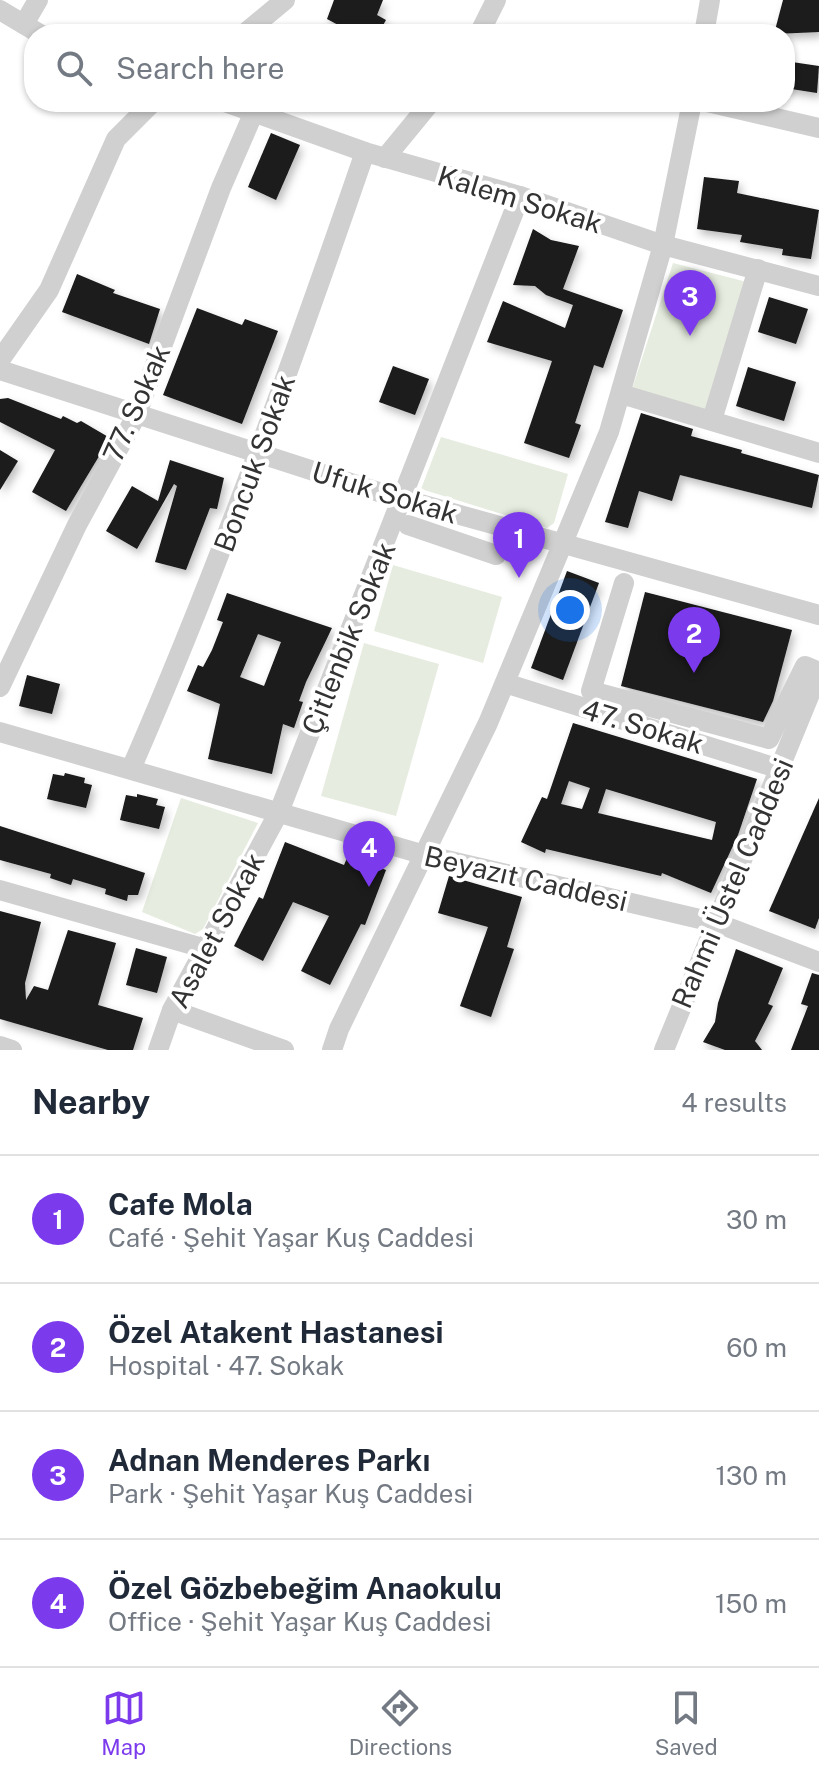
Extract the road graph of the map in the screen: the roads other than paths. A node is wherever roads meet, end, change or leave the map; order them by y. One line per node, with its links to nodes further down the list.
1 (38, 0): 7 (street)
2 (285, 0): 8 (street)
3 (496, 0): 9 (street)
4 (710, 0): 10 (street)
5 (0, 10): 6 (street)
6 (24, 24)
7 (33, 24)
8 (256, 24)
9 (484, 24)
10 (706, 24)
11 (142, 112): 23 (street)
12 (254, 112): 17 (street, Kalem Sokak); 26 (street, 77. Sokak)
13 (423, 112): 18 (street)
14 (690, 112): 20 (street)
15 (750, 112): 16 (street)
16 (819, 128)
17 (365, 152): 18 (street, Kalem Sokak); 29 (street, Boncuk Sokak)
18 (385, 158): 19 (street, Kalem Sokak)
19 (520, 196): 20 (street, Kalem Sokak); 30 (street, Çitlenbik Sokak)
20 (663, 245): 21 (street, Kalem Sokak); 25 (street)
21 (758, 269): 22 (street, Kalem Sokak); 27 (street)
22 (819, 286)
23 (0, 360)
24 (0, 370): 26 (street, Ufuk Sokak)
25 (621, 394): 27 (street); 33 (street)
26 (136, 416): 29 (street, Ufuk Sokak); 38 (street, 77. Sokak)
27 (712, 420): 28 (street)
28 (819, 453)
29 (260, 454): 30 (street, Ufuk Sokak); 40 (street, Boncuk Sokak)
30 (404, 499): 31 (street, Ufuk Sokak); 42 (street, Çitlenbik Sokak)
31 (489, 523): 32 (street); 33 (street, Ufuk Sokak)
32 (408, 525)
33 (563, 545): 35 (street, Ufuk Sokak); 37 (street)
34 (624, 583): 36 (street)
35 (819, 615)
36 (819, 672): 41 (street, Rahmi Üstel Caddesi)
37 (505, 683): 41 (street, 47. Sokak); 43 (street)
38 (0, 687)
39 (0, 732): 40 (street, Beyazıt Caddesi)
40 (131, 769): 42 (street, Beyazıt Caddesi)
41 (780, 769): 45 (street, Rahmi Üstel Caddesi)
42 (279, 812): 43 (street, Beyazıt Caddesi); 46 (street, Asalet Sokak)
43 (425, 855): 45 (street, Beyazıt Caddesi); 53 (street)
44 (0, 890): 46 (street)
45 (717, 923): 47 (street, Beyazıt Caddesi); 54 (street, Rahmi Üstel Caddesi)
46 (203, 948): 48 (street, Asalet Sokak)
47 (819, 962)
48 (172, 1010): 51 (street, Asalet Sokak); 52 (street)
49 (0, 1046): 50 (street)
50 (12, 1050)
51 (158, 1050)
52 (284, 1050)
53 (332, 1050)
54 (664, 1050)

